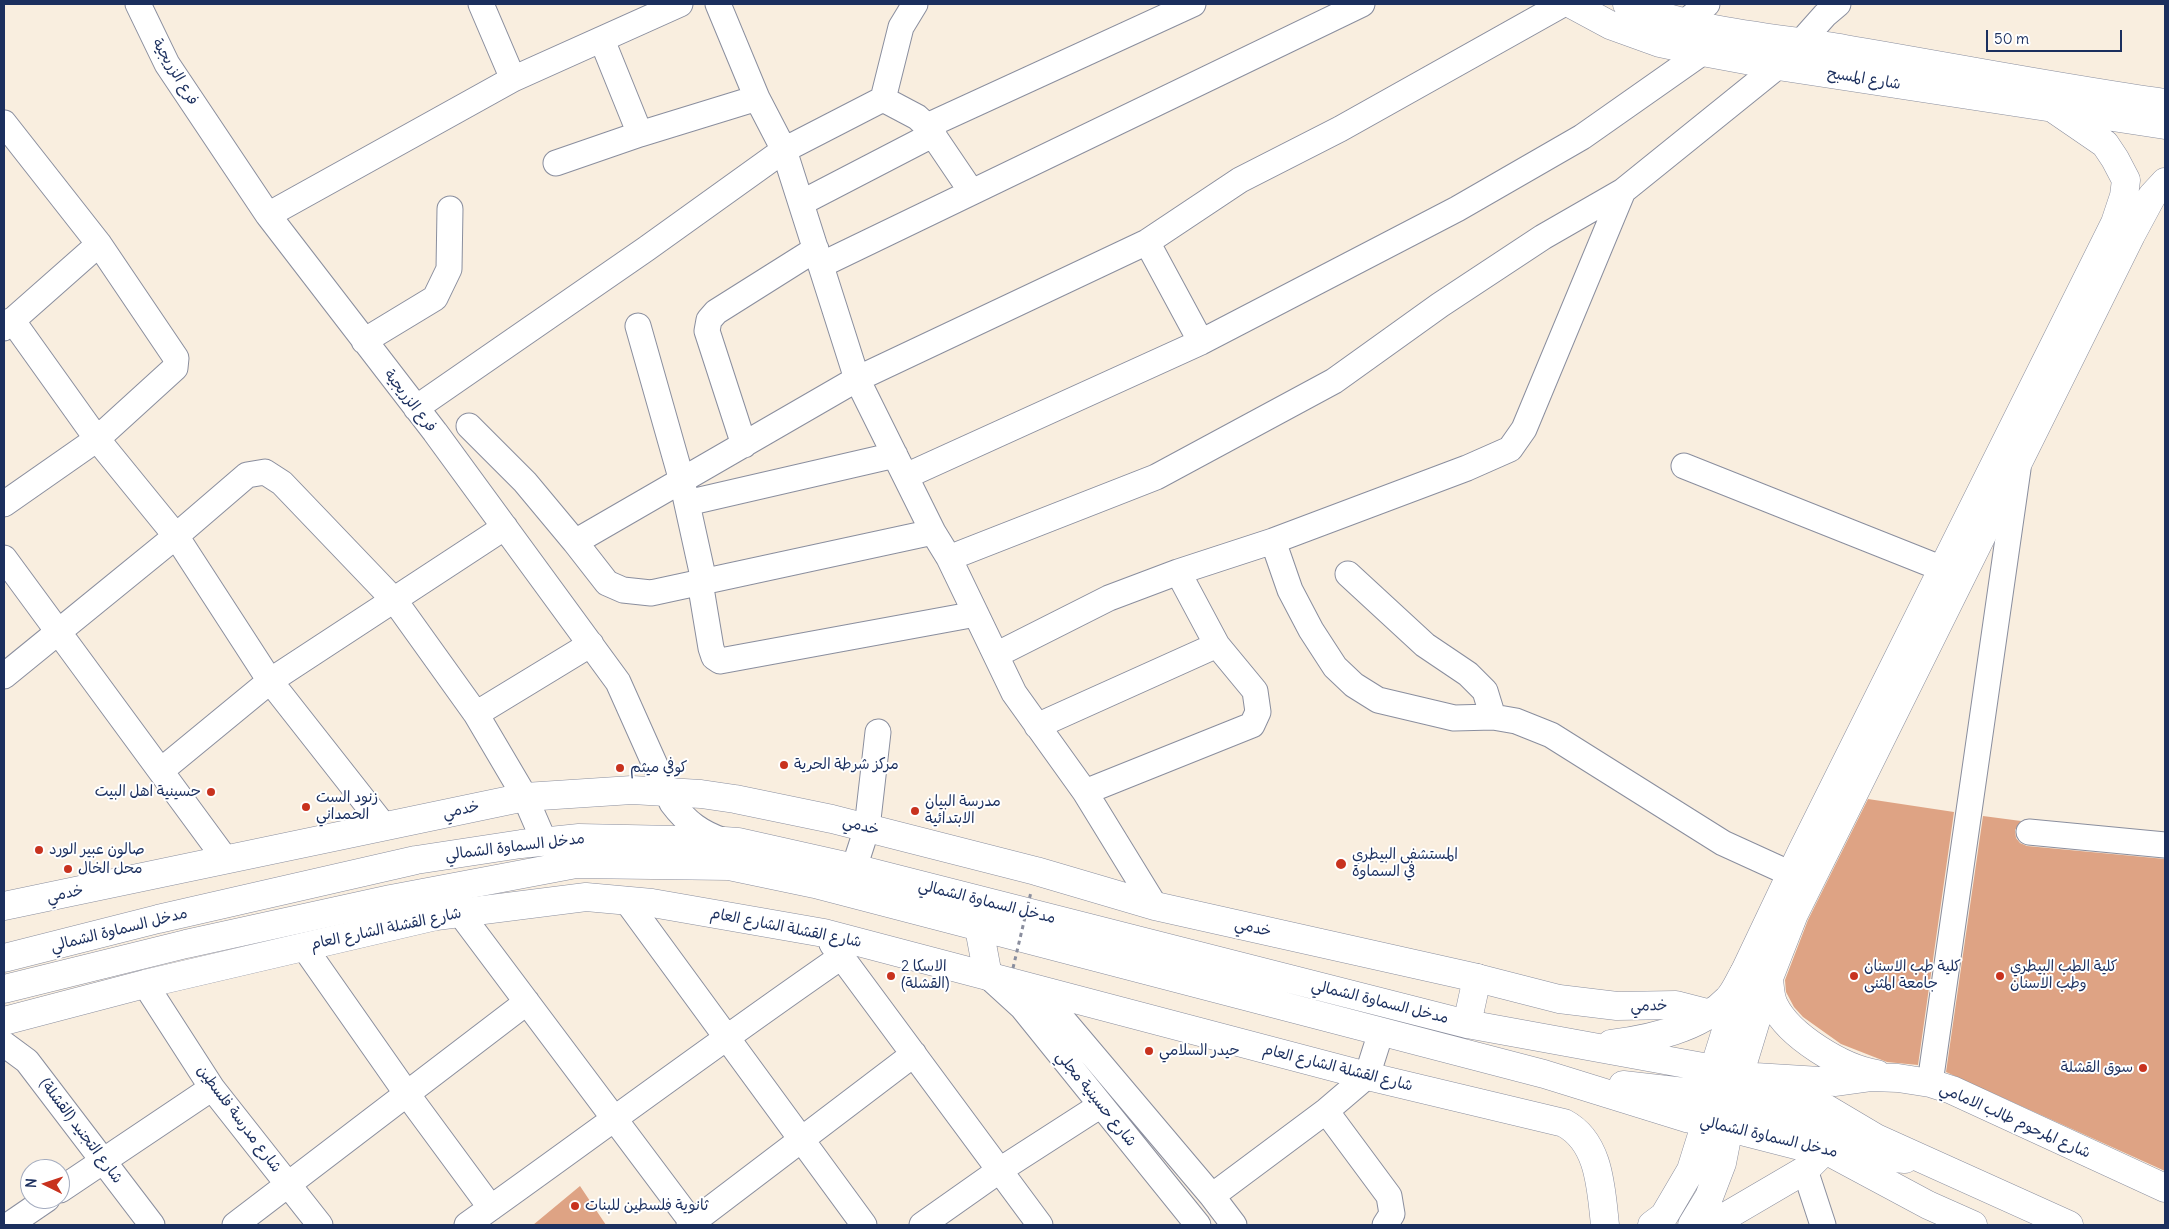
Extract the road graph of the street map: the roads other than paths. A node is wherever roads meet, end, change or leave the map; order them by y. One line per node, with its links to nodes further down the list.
1 (138, 4): 34 (street, فرع الزريجية)
2 (481, 4): 18 (street)
3 (680, 4): 14 (street)
4 (718, 4): 19 (street)
5 (915, 4): 20 (street)
6 (1193, 4): 25 (street)
7 (1362, 4): 31 (street)
8 (1563, 4): 35 (street)
9 (1570, 4): 16 (main road, شارع المسبح)
10 (1627, 4): 13 (main road, شارع المسبح)
11 (1707, 4): 13 (street)
12 (1838, 4): 15 (street)
13 (1684, 23): 15 (main road, شارع المسبح)
14 (602, 40): 18 (street); 26 (street)
15 (1801, 42): 21 (main road, شارع المسبح)
16 (1703, 52): 17 (main road, شارع المسبح); 41 (street)
17 (1778, 66): 22 (main road, شارع المسبح); 30 (street)
18 (513, 79): 34 (street)
19 (757, 98): 26 (street); 27 (street)
20 (883, 99): 25 (street); 27 (street)
21 (2165, 104)
22 (2054, 109): 24 (main road, شارع المسبح); 59 (main road)
23 (4, 123): 36 (street)
24 (2165, 125)
25 (931, 130): 31 (street); 32 (street)
26 (640, 134): 28 (street)
27 (784, 150): 32 (street); 43 (street)
28 (556, 163)
29 (2165, 182): 47 (main road)
30 (1623, 190): 55 (street); 58 (street)
31 (972, 191): 37 (street)
32 (801, 203): 37 (street)
33 (450, 209): 40 (street)
34 (268, 216): 40 (street, فرع الزريجية)
35 (1147, 242): 41 (street); 42 (street)
36 (99, 244): 38 (street); 45 (street)
37 (819, 257): 42 (street); 46 (street)
38 (8, 324): 45 (street)
39 (638, 326): 50 (street)
40 (364, 341): 43 (street, فرع الزريجية)
41 (1202, 342): 48 (street)
42 (857, 379): 46 (street); 48 (street)
43 (416, 408): 52 (street, فرع الزريجية)
44 (469, 426): 56 (street)
45 (97, 439): 51 (street); 54 (street)
46 (744, 445): 50 (street)
47 (2020, 460): 99 (main road); 116 (street)
48 (901, 465): 50 (street); 53 (street)
49 (1684, 466): 59 (street)
50 (685, 492): 56 (street); 62 (street)
51 (4, 504)
52 (505, 527): 63 (street); 66 (street, فرع الزريجية)
53 (933, 532): 58 (street); 62 (street)
54 (176, 536): 63 (street); 65 (street); 70 (street)
55 (1273, 541): 60 (street); 72 (street)
56 (575, 542): 62 (street)
57 (4, 558): 65 (street)
58 (949, 558): 64 (street)
59 (1944, 569): 88 (main road)
60 (1178, 572): 67 (street); 68 (street)
61 (1348, 574): 72 (street)
62 (702, 581): 64 (street)
63 (394, 602): 70 (street); 71 (street)
64 (976, 614): 68 (street)
65 (58, 632): 69 (street); 75 (street)
66 (591, 644): 71 (street); 78 (street, فرع الزريجية)
67 (1217, 645): 73 (street); 76 (street)
68 (996, 655): 73 (street)
69 (4, 676)
70 (270, 681): 75 (street); 79 (street)
71 (476, 714): 77 (street)
72 (1493, 717): 88 (street)
73 (1037, 726): 76 (street)
74 (878, 732): 80 (street)
75 (162, 773): 86 (street)
76 (1085, 792): 91 (street)
77 (525, 797): 78 (main road, خدمي); 79 (main road, خدمي); 83 (street)
78 (670, 797): 80 (main road, خدمي); 82 (street); 84 (street, فرع الزريجية)
79 (384, 826): 86 (main road, خدمي)
80 (867, 828): 87 (street); 91 (main road, خدمي)
81 (2029, 832): 85 (street)
82 (653, 839): 83 (main road, مدخل السماوة الشمالي); 84 (main road, مدخل السماوة الشمالي)
83 (544, 841): 97 (main road, مدخل السماوة الشمالي)
84 (724, 841): 87 (main road, مدخل السماوة الشمالي)
85 (2165, 846)
86 (226, 860): 90 (main road, خدمي)
87 (854, 868): 107 (main road, مدخل السماوة الشمالي)
88 (1790, 874): 99 (main road)
89 (626, 900): 92 (main road, شارع القشلة الشارع العام); 94 (main road, شارع القشلة الشارع العام); 109 (street)
90 (4, 906)
91 (1155, 906): 100 (main road, خدمي)
92 (460, 912): 95 (main road, شارع القشلة الشارع العام); 104 (street)
93 (979, 928): 98 (main road); 102 (main road, مدخل السماوة الشمالي); 108 (main road, مدخل السماوة الشمالي)
94 (824, 933): 96 (street); 98 (main road, شارع القشلة الشارع العام)
95 (304, 947): 101 (main road, شارع القشلة الشارع العام); 118 (street)
96 (841, 957): 109 (street); 112 (street)
97 (4, 958)
98 (1001, 972): 103 (main road, شارع القشلة الشارع العام); 119 (street, شارع حسينية مجلي)
99 (1756, 975): 105 (main road); 113 (main road); 115 (main road)
100 (1477, 978): 105 (main road, خدمي); 107 (main road)
101 (145, 984): 106 (main road, شارع القشلة الشارع العام); 117 (street, شارع مدرسة فلسطين)
102 (4, 989)
103 (1037, 989): 114 (main road, شارع القشلة الشارع العام); 132 (street, شارع حسينية مجلي)
104 (527, 1002): 118 (street); 122 (street)
105 (1711, 1014): 110 (main road)
106 (4, 1021)
107 (1467, 1024): 110 (main road, مدخل السماوة الشمالي)
108 (1381, 1032): 114 (street); 121 (main road, مدخل السماوة الشمالي)
109 (726, 1037): 122 (street); 124 (street)
110 (1532, 1037): 113 (main road, مدخل السماوة الشمالي)
111 (4, 1044): 126 (street, شارع التجنيد (القشلة))
112 (914, 1054): 124 (street); 128 (street)
113 (1727, 1072): 115 (main road, شارع المرحوم طالب الامامي); 121 (main road); 123 (main road, مدخل السماوة الشمالي)
114 (1367, 1076): 120 (street); 147 (main road, شارع القشلة الشارع العام)
115 (1898, 1078): 116 (main road, شارع المرحوم طالب الامامي)
116 (1930, 1083): 131 (main road, شارع المرحوم طالب الامامي)
117 (212, 1088): 126 (street); 130 (street, شارع مدرسة فلسطين)
118 (407, 1094): 130 (street); 133 (street)
119 (1102, 1105): 128 (street); 135 (street, شارع حسينية مجلي)
120 (1326, 1111): 132 (street); 146 (street)
121 (1720, 1113): 123 (main road); 125 (main road, مدخل السماوة الشمالي); 148 (main road); 149 (main road)
122 (615, 1120): 133 (street); 136 (street)
123 (1876, 1138): 127 (main road, مدخل السماوة الشمالي)
124 (802, 1140): 136 (street); 142 (street)
125 (1820, 1158): 127 (main road, مدخل السماوة الشمالي); 150 (main road); 151 (street); 152 (main road)
126 (104, 1160): 129 (street); 138 (street, شارع التجنيد (القشلة))
127 (1927, 1161): 153 (main road)
128 (1000, 1170): 143 (street); 144 (street)
129 (70, 1183)
130 (289, 1184): 139 (street); 140 (street, شارع مدرسة فلسطين)
131 (2165, 1188)
132 (1212, 1196): 145 (street, شارع حسينية مجلي)
133 (491, 1208): 141 (street)
134 (32, 1209): 137 (street)
135 (1186, 1221)
136 (692, 1224)
137 (8, 1225)
138 (152, 1225)
139 (235, 1225)
140 (320, 1225)
141 (467, 1225)
142 (864, 1225)
143 (922, 1225)
144 (1040, 1225)
145 (1234, 1225)
146 (1385, 1225)
147 (1605, 1225)
148 (1652, 1225)
149 (1692, 1225)
150 (1711, 1225)
151 (1823, 1225)
152 (1973, 1225)
153 (2069, 1225)

